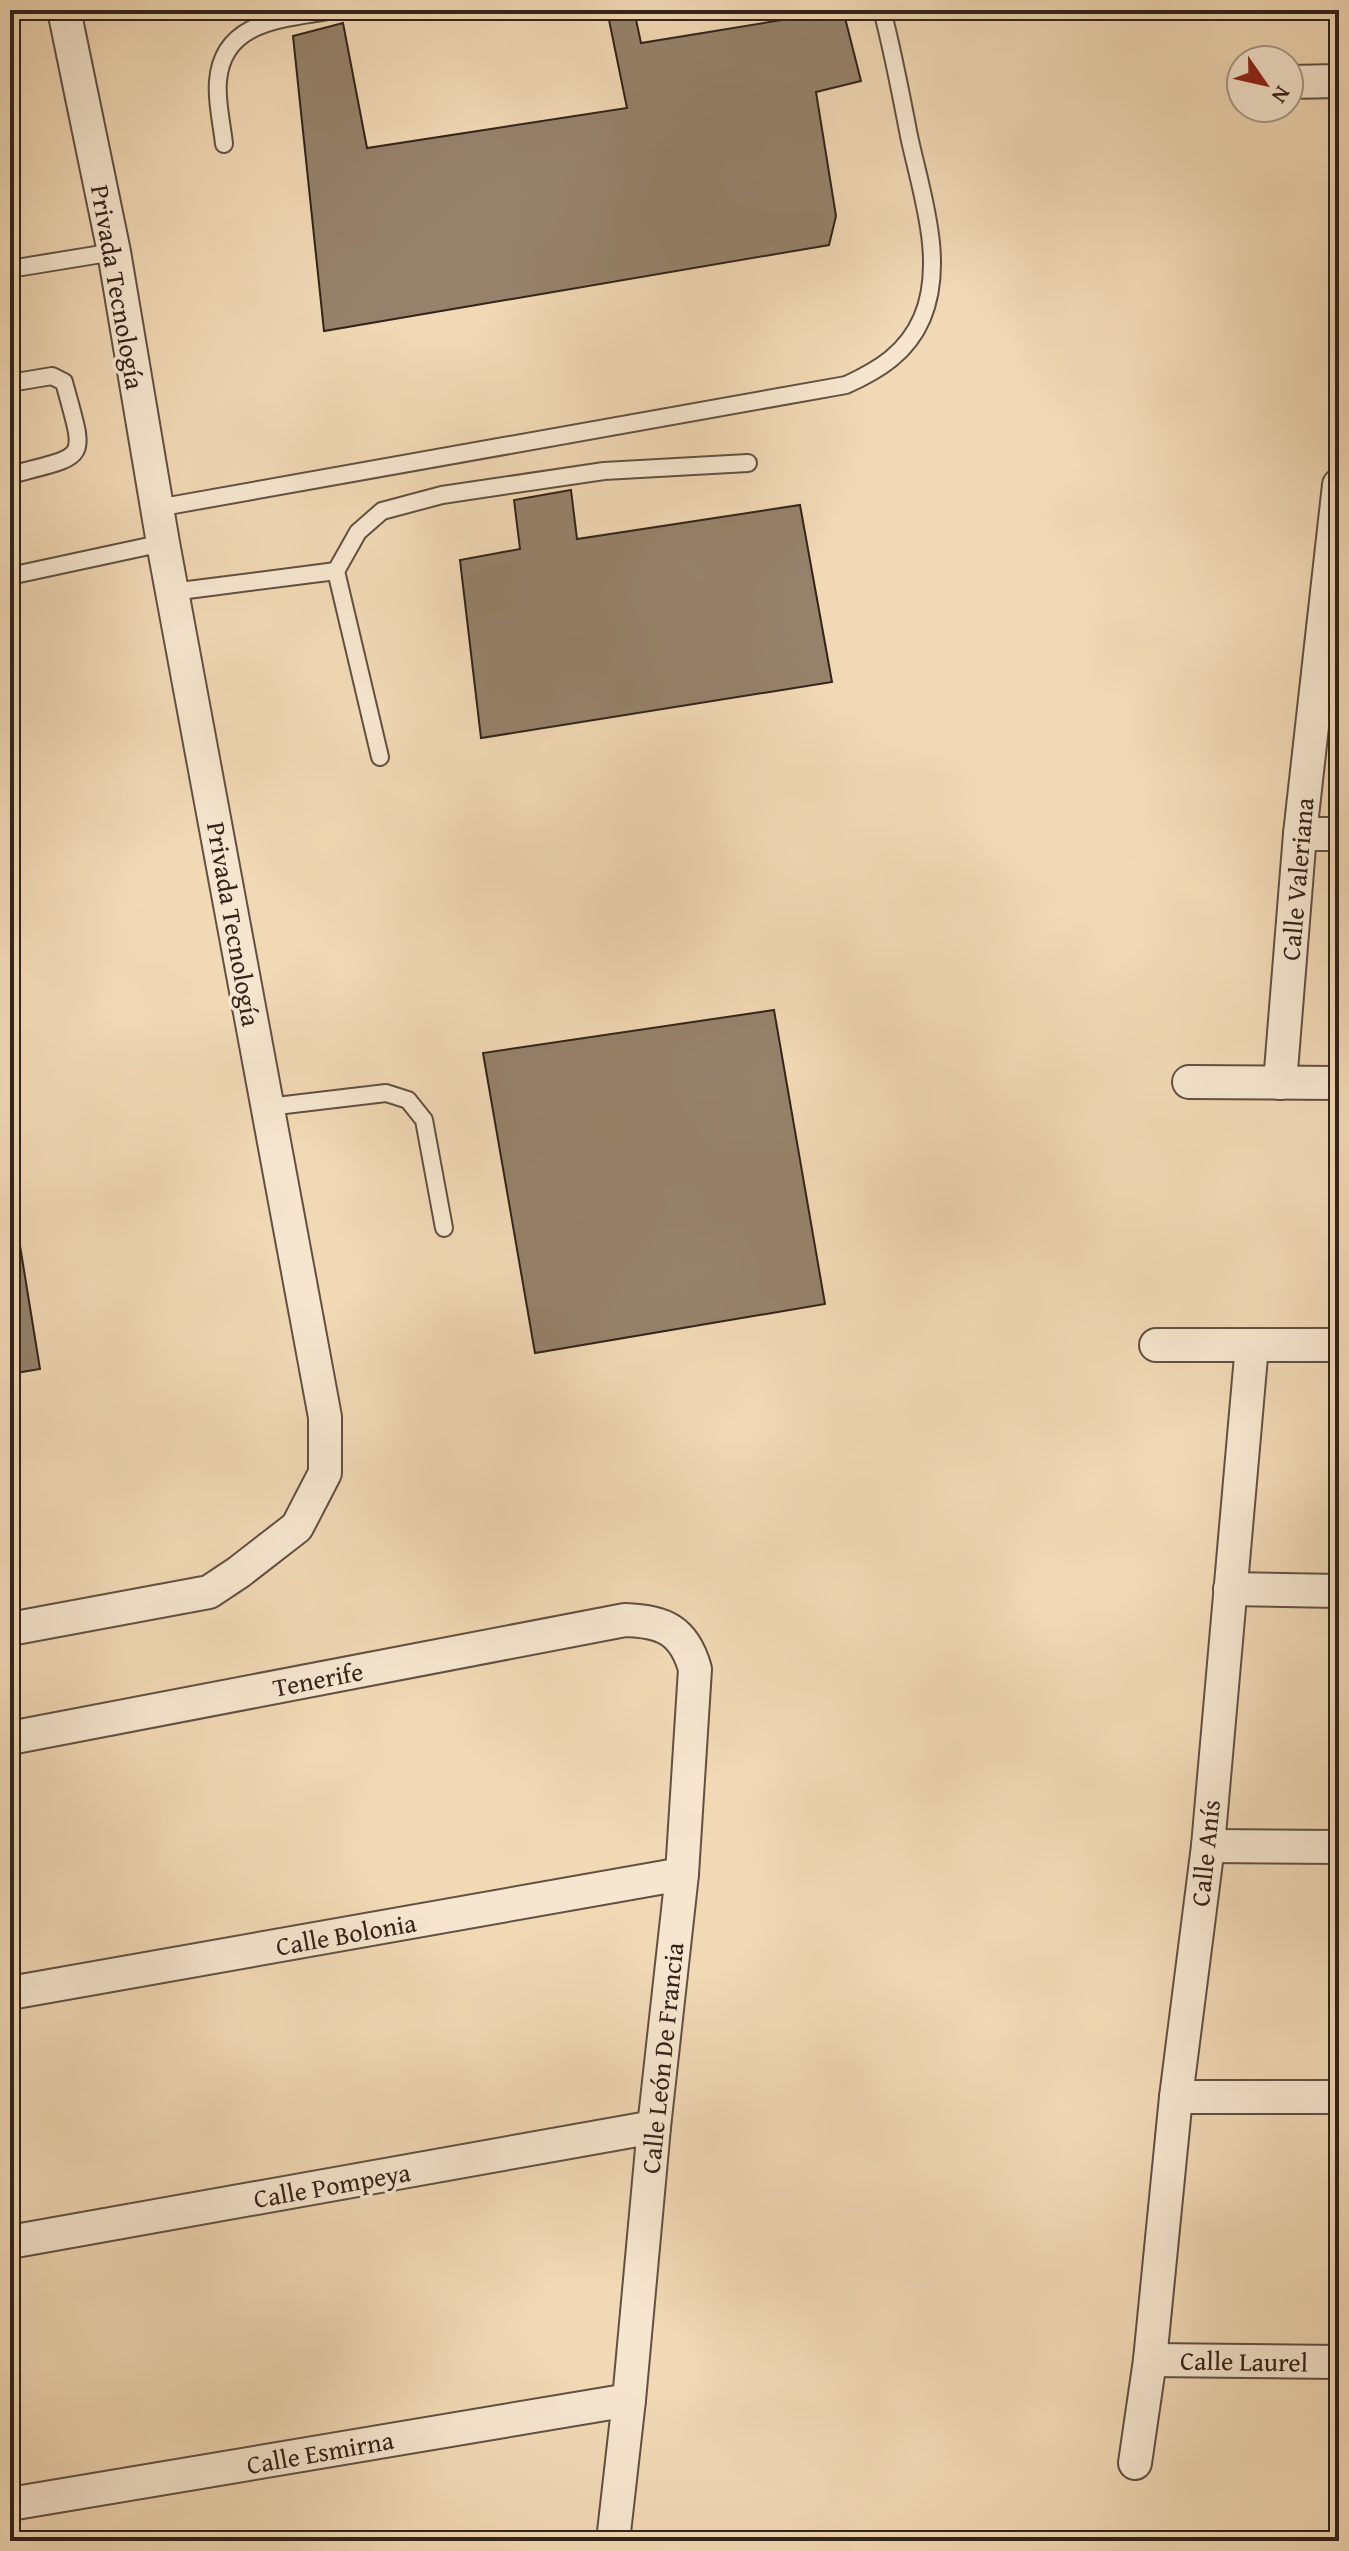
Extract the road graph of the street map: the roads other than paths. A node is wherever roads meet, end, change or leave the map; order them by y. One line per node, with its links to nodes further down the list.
1 (64, 10): 7 (street, Privada Tecnología)
2 (334, 10): 6 (lane)
3 (882, 10): 13 (lane)
4 (1339, 81): 5 (street)
5 (1305, 82)
6 (224, 144)
7 (114, 252): 8 (lane); 13 (street, Privada Tecnología)
8 (10, 269)
9 (10, 383): 11 (lane)
10 (748, 463): 15 (lane)
11 (10, 475)
12 (1339, 485): 16 (street, Calle Valeriana)
13 (157, 508): 14 (street, Privada Tecnología)
14 (163, 543): 17 (lane); 18 (street, Privada Tecnología)
15 (336, 571): 18 (lane); 19 (lane)
16 (1335, 571): 20 (street, Calle Valeriana)
17 (10, 576)
18 (172, 592): 25 (street, Privada Tecnología)
19 (380, 757)
20 (1300, 834): 21 (street); 23 (street, Calle Valeriana)
21 (1339, 834)
22 (1189, 1082): 23 (street)
23 (1280, 1083): 24 (street)
24 (1339, 1083)
25 (268, 1107): 26 (lane); 33 (street, Privada Tecnología)
26 (444, 1228)
27 (1156, 1345): 28 (street)
28 (1252, 1345): 29 (street); 30 (street, Calle Anís)
29 (1339, 1345)
30 (1230, 1589): 31 (street); 35 (street, Calle Anís)
31 (1339, 1591)
32 (625, 1620): 34 (street, Tenerife); 37 (street, Calle León De Francia)
33 (10, 1629)
34 (10, 1738)
35 (1208, 1846): 36 (street); 39 (street, Calle Anís)
36 (1339, 1847)
37 (682, 1874): 38 (street, Calle Bolonia); 41 (street, Calle León De Francia)
38 (10, 1993)
39 (1176, 2097): 40 (street); 43 (street, Calle Anís)
40 (1339, 2097)
41 (654, 2127): 42 (street, Calle Pompeya); 45 (street, Calle León De Francia)
42 (10, 2242)
43 (1150, 2360): 44 (street, Calle Laurel); 46 (street, Calle Anís)
44 (1339, 2362)
45 (629, 2400): 47 (street, Calle Esmirna); 48 (street, Calle León De Francia)
46 (1135, 2463)
47 (10, 2504)
48 (613, 2541)

